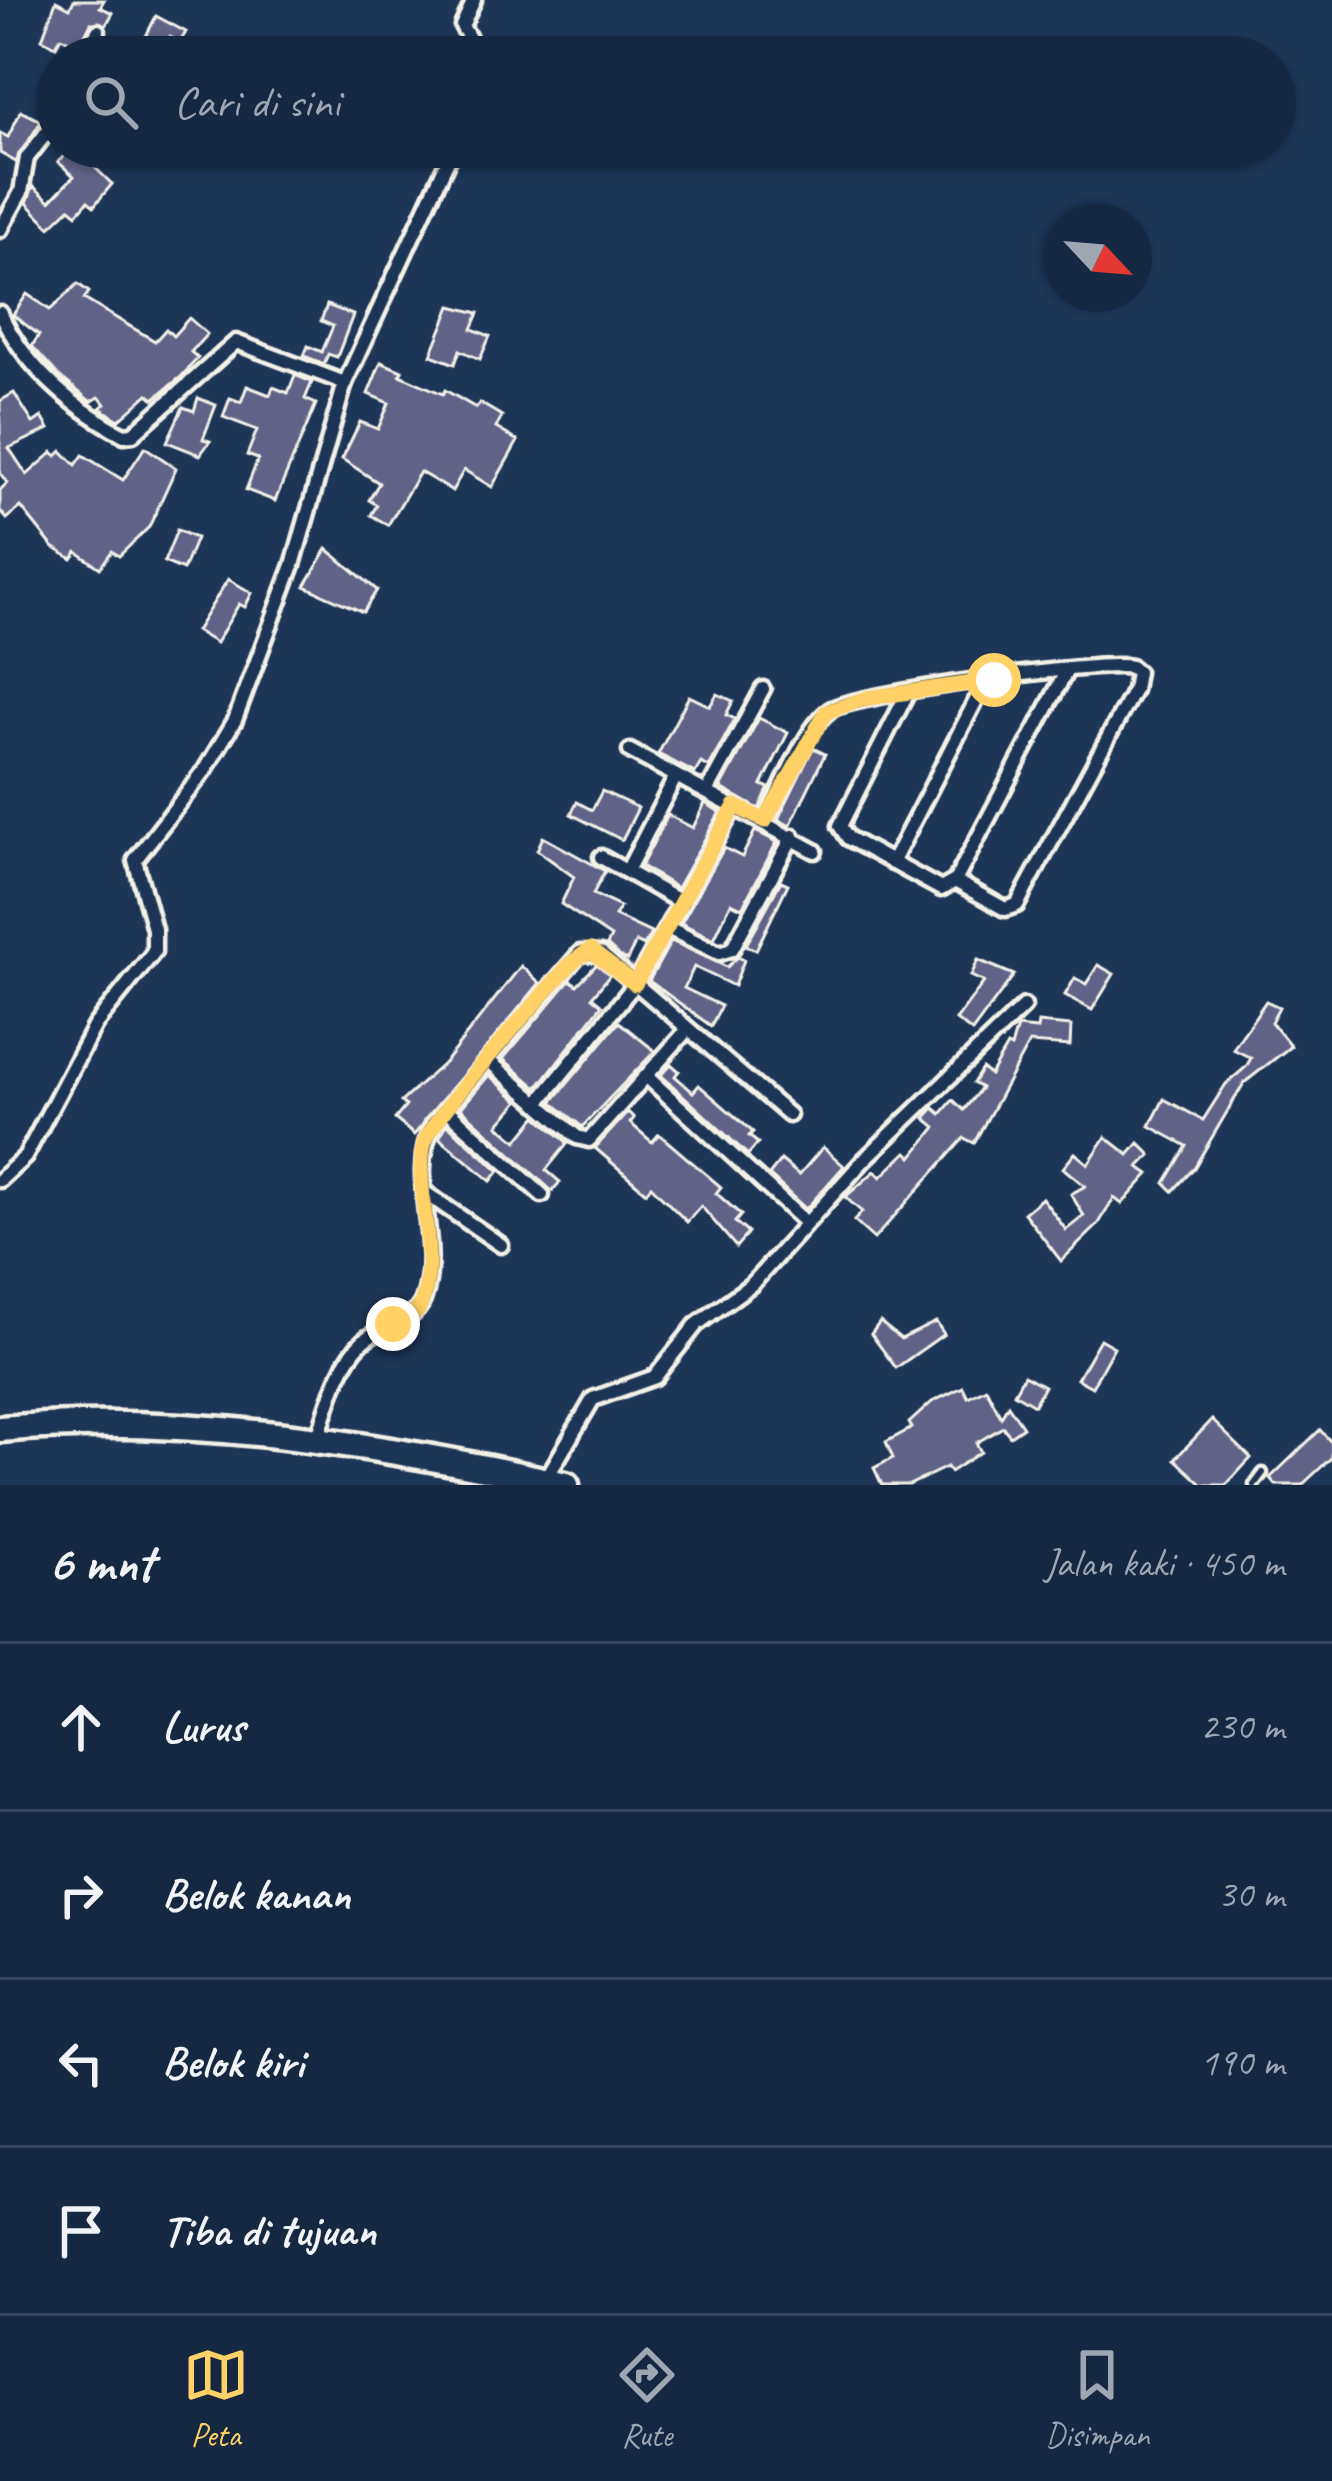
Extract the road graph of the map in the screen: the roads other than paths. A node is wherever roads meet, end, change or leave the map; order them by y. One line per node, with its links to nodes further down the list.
1 (473, 0): 4 (street)
2 (98, 31): 3 (street)
3 (96, 36)
4 (468, 36)
5 (36, 146): 7 (street)
6 (444, 168): 9 (street)
7 (0, 230)
8 (0, 314): 9 (street)
9 (345, 383): 35 (street)
10 (1066, 672): 11 (street); 24 (street); 24 (street)
11 (986, 681): 13 (street); 22 (street)
12 (763, 689): 16 (street)
13 (908, 692): 18 (street); 22 (street)
14 (630, 751): 15 (street)
15 (676, 776): 16 (street); 23 (street)
16 (707, 792): 17 (street)
17 (735, 806): 18 (street); 25 (street)
18 (765, 821): 19 (street)
19 (793, 836): 20 (street); 26 (street)
20 (815, 851)
21 (601, 857): 23 (street)
22 (892, 863): 24 (street)
23 (627, 871): 25 (street)
24 (955, 881)
25 (682, 903): 26 (street)
26 (668, 928): 27 (street)
27 (635, 984): 29 (street); 30 (street); 32 (street)
28 (1024, 1006): 38 (street)
29 (687, 1030): 31 (street); 34 (street)
30 (489, 1061): 32 (street); 33 (street)
31 (647, 1076): 32 (street); 38 (street)
32 (538, 1103)
33 (446, 1109): 36 (street); 37 (street)
34 (789, 1115)
35 (0, 1180)
36 (424, 1192): 39 (street); 41 (street)
37 (542, 1195)
38 (806, 1222): 43 (street)
39 (501, 1245)
40 (0, 1429): 41 (highway)
41 (316, 1443): 43 (highway)
42 (1263, 1473): 44 (lane)
43 (556, 1483)
44 (1253, 1485)

